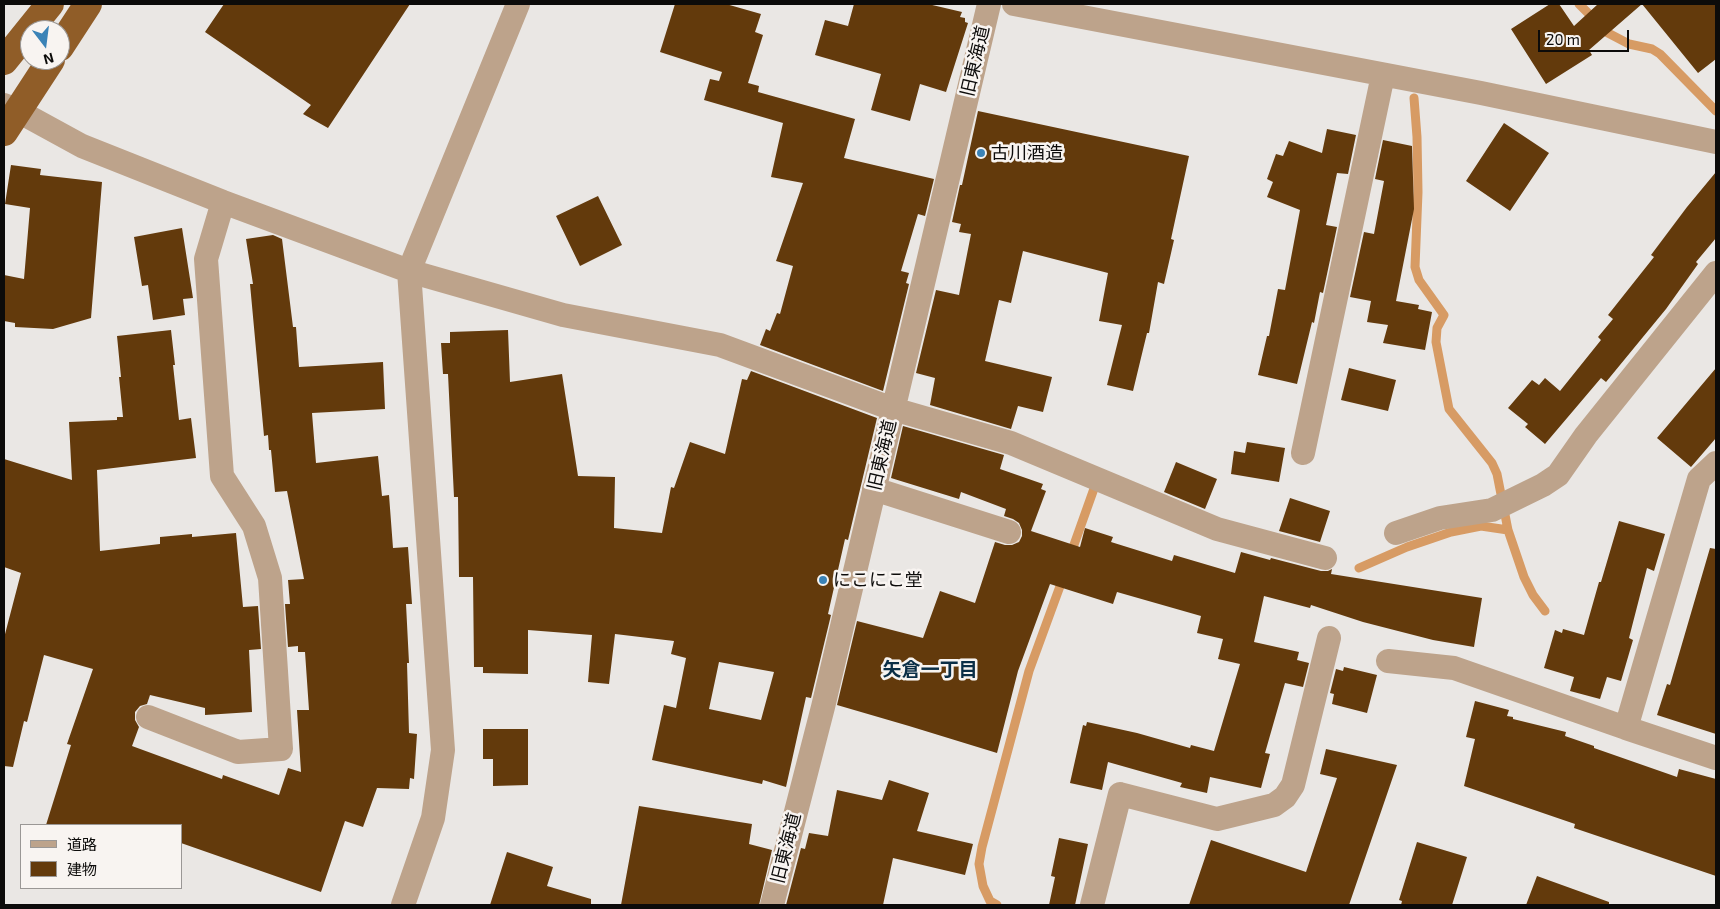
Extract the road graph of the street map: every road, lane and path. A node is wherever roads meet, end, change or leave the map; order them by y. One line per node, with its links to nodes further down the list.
1 (50, 4): 7 (highway)
2 (88, 4): 6 (highway)
3 (518, 4): 13 (street)
4 (989, 4): 15 (street, 旧東海道)
5 (1014, 4): 9 (street)
6 (70, 32)
7 (4, 61)
8 (43, 70): 10 (highway)
9 (1383, 75): 11 (street); 16 (street)
10 (8, 116): 12 (street)
11 (1716, 142)
12 (223, 202): 13 (street); 24 (street)
13 (409, 271): 15 (street); 27 (street)
14 (1716, 273): 20 (street)
15 (893, 409): 18 (street, 旧東海道); 21 (street)
16 (1303, 453)
17 (1716, 462): 25 (street)
18 (874, 489): 19 (street); 28 (street, 旧東海道)
19 (1009, 532)
20 (1396, 533)
21 (1325, 558)
22 (1328, 638): 29 (street)
23 (1388, 661): 25 (street)
24 (148, 717)
25 (1626, 728): 26 (street)
26 (1716, 758)
27 (403, 905)
28 (772, 905)
29 (1092, 905)

